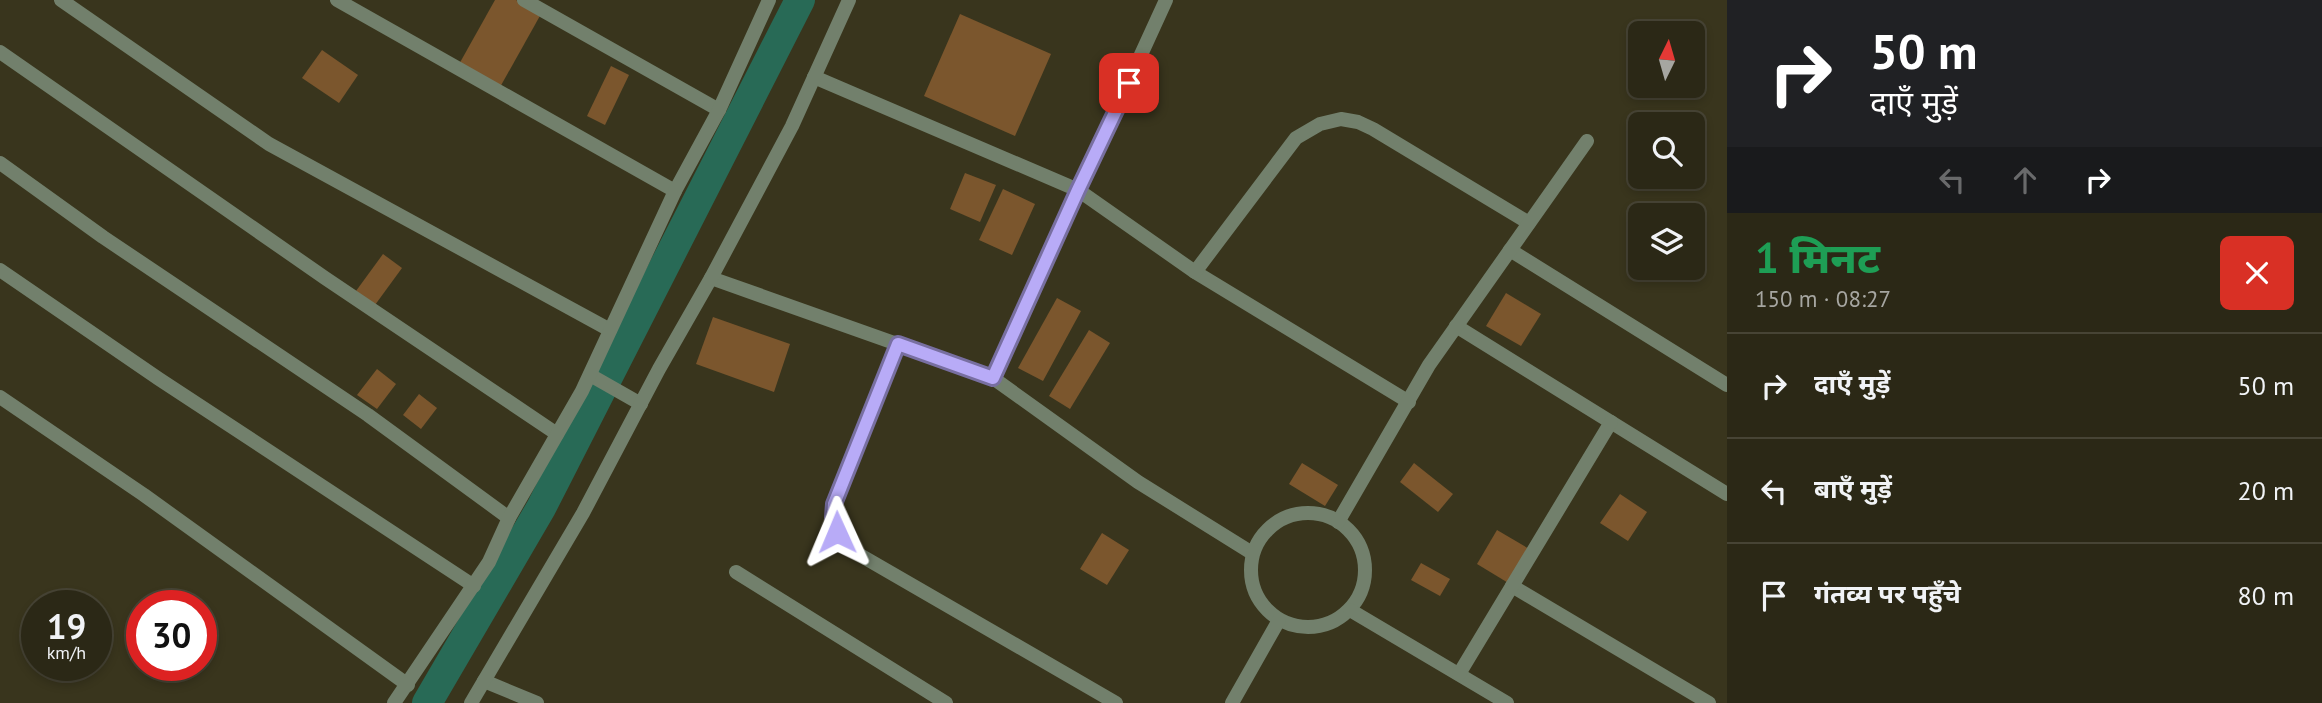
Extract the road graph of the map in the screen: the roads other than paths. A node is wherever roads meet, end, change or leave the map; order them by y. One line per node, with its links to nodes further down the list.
1 (61, 0): 20 (street)
2 (337, 0): 13 (street)
3 (524, 0): 9 (street)
4 (769, 0): 9 (street)
5 (849, 0): 8 (street)
6 (1166, 0): 12 (street)
7 (0, 52): 29 (street)
8 (814, 77): 12 (street); 18 (street)
9 (719, 110): 13 (street)
10 (1587, 141): 14 (street)
11 (0, 163): 31 (street)
12 (1078, 190): 17 (street); 23 (street)
13 (675, 191): 20 (street)
14 (1529, 223): 15 (street); 17 (street)
15 (1510, 250): 19 (street); 24 (street)
16 (0, 270): 35 (street)
17 (1195, 272): 27 (street)
18 (711, 278): 21 (street); 26 (street)
19 (1456, 326): 27 (street); 28 (street)
20 (610, 330): 22 (street)
21 (898, 344): 23 (street); 46 (street)
22 (594, 377): 26 (street); 29 (street)
23 (993, 378): 33 (street)
24 (1727, 385)
25 (0, 397): 41 (street)
26 (635, 401): 40 (street)
27 (1409, 402): 32 (street)
28 (1611, 422): 30 (street); 36 (street)
29 (557, 434): 31 (street)
30 (1727, 494)
31 (509, 518): 35 (street)
32 (1338, 522): 33 (street); 37 (street)
33 (1252, 553): 38 (street)
34 (736, 572): 45 (street)
35 (474, 586): 41 (street)
36 (1512, 586): 39 (street); 49 (street)
37 (1350, 610): 38 (street); 39 (street)
38 (1279, 620): 47 (street)
39 (1459, 674): 48 (street)
40 (484, 681): 43 (street); 44 (street)
41 (408, 685): 42 (street)
42 (394, 703)
43 (471, 703)
44 (537, 703)
45 (946, 703)
46 (1116, 703)
47 (1232, 703)
48 (1507, 703)
49 (1709, 703)

